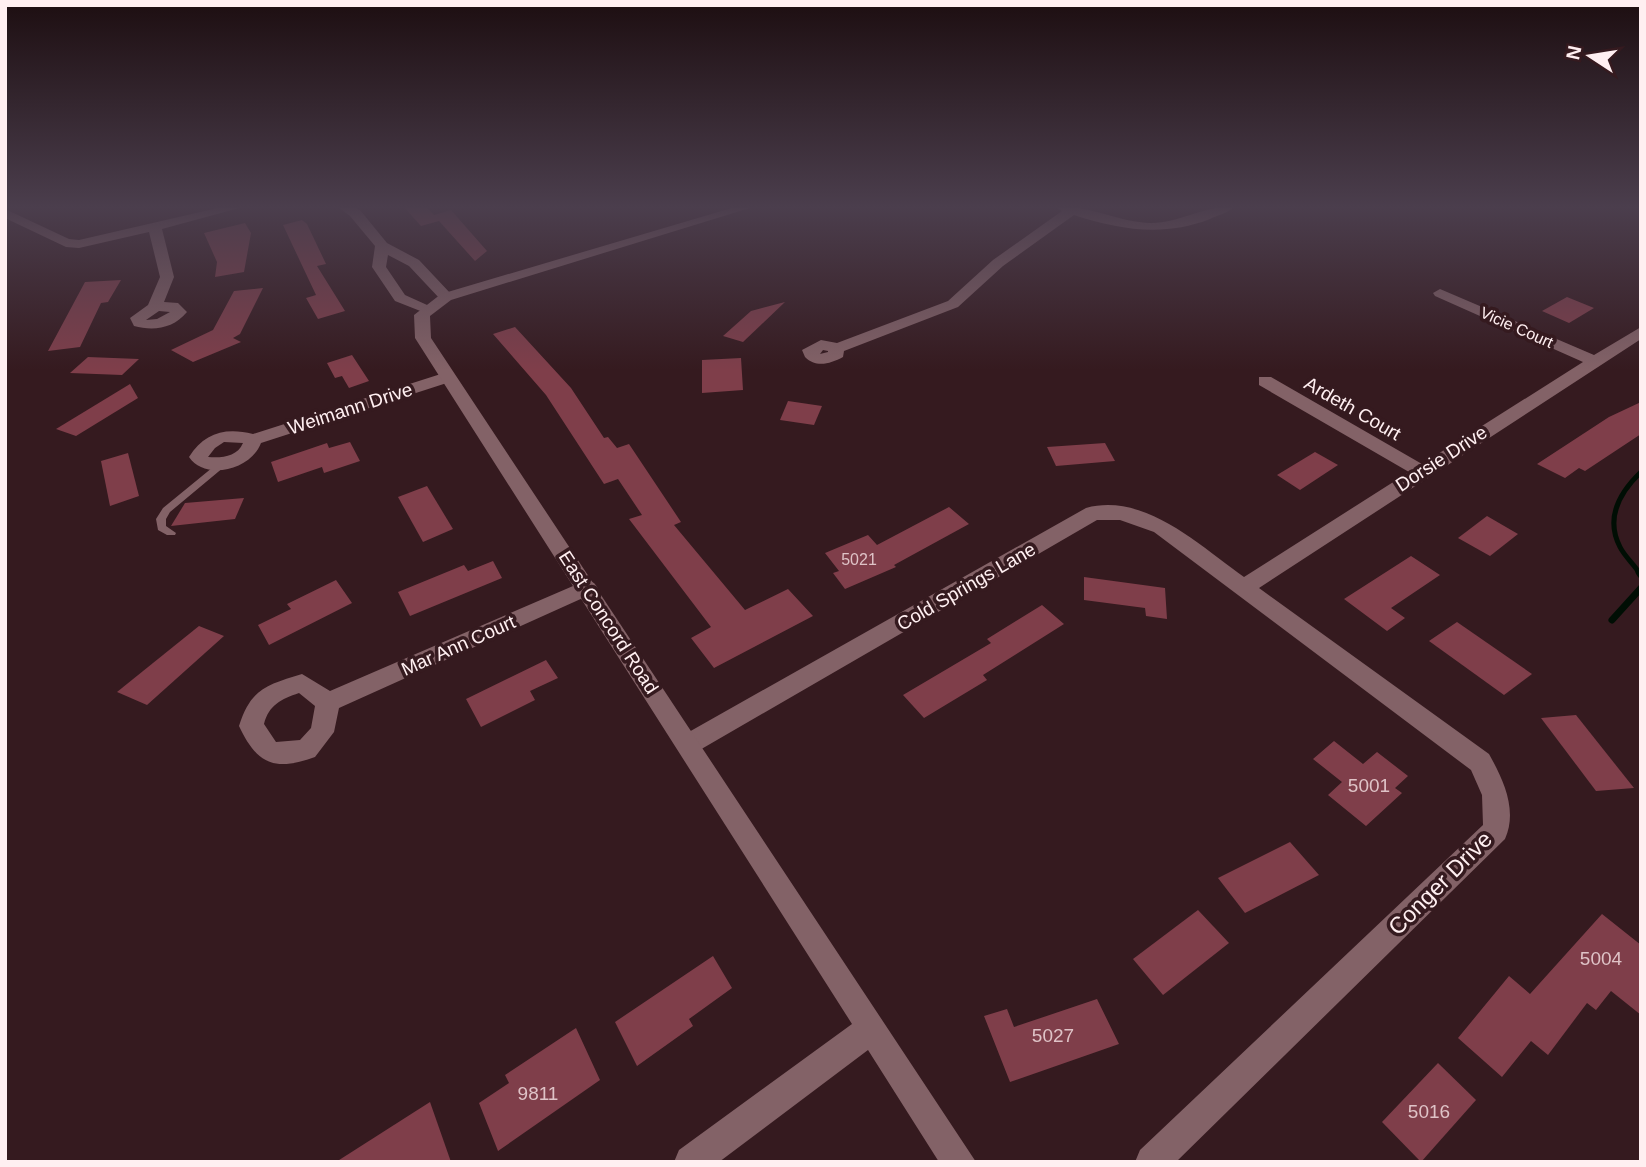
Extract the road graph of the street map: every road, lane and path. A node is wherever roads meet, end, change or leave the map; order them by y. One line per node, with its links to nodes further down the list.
1 (163, 261): 9 (street)
2 (380, 261): 8 (street, East Concord Road)
3 (411, 261): 7 (street)
4 (564, 261): 7 (street)
5 (1000, 261): 13 (street)
6 (1440, 293): 14 (street, Vicie Court)
7 (446, 297): 10 (street)
8 (400, 298): 10 (street); 12 (street, East Concord Road)
9 (155, 307)
10 (428, 309): 12 (street)
11 (1641, 332): 14 (street, Dorsie Drive)
12 (423, 338): 15 (street, East Concord Road)
13 (835, 349)
14 (1593, 360): 19 (street, Dorsie Drive)
15 (447, 377): 17 (street, Weimann Drive); 22 (street, East Concord Road)
16 (1265, 381): 19 (street, Ardeth Court)
17 (253, 440): 18 (street, Weimann Drive); 18 (street, Weimann Drive)
18 (221, 465): 20 (lane)
19 (1420, 471): 21 (street, Dorsie Drive)
20 (172, 533)
21 (1244, 587): 24 (street, Cold Springs Lane); 28 (street, Conger Drive)
22 (587, 588): 23 (street, Mar Ann Court); 24 (street, East Concord Road)
23 (328, 702)
24 (689, 744): 25 (street, East Concord Road)
25 (871, 1029): 26 (street); 27 (street, East Concord Road)
26 (691, 1162)
27 (959, 1162)
28 (1152, 1162)

